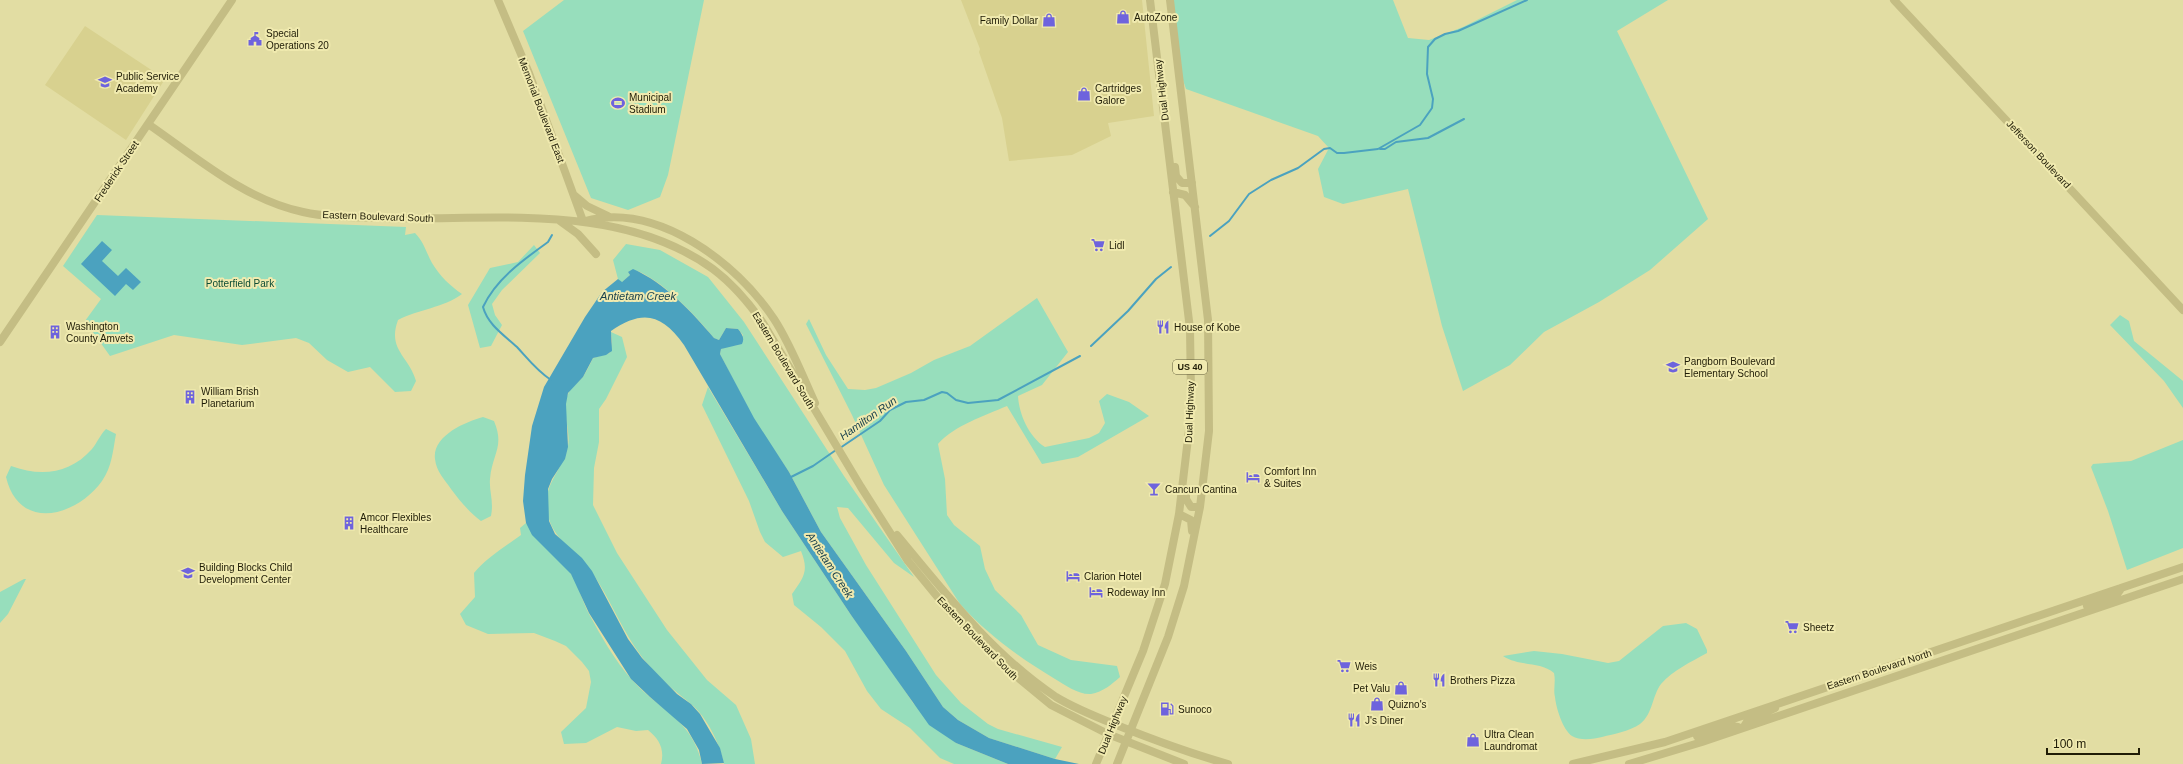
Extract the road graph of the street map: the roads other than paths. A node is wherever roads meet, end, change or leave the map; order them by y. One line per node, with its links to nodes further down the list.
1 (232, 0): 7 (main road, Frederick Street)
2 (498, 0): 10 (main road, Memorial Boulevard East)
3 (1150, 0): 6 (main road, Dual Highway / US 40)
4 (1170, 0): 8 (main road, Dual Highway / US 40)
5 (1894, 0): 16 (main road, Jefferson Boulevard)
6 (1165, 122): 8 (main road); 9 (main road, Dual Highway / US 40)
7 (148, 124): 13 (main road, Eastern Boulevard South); 17 (main road, Frederick Street)
8 (1192, 183): 11 (main road, Dual Highway / US 40)
9 (1173, 192): 11 (main road); 19 (main road, Dual Highway / US 40)
10 (574, 195): 12 (main road); 14 (main road, Memorial Boulevard East)
11 (1196, 209): 20 (main road, Dual Highway / US 40)
12 (611, 216): 14 (main road, Eastern Boulevard South); 18 (main road, Eastern Boulevard South)
13 (559, 220): 14 (main road, Eastern Boulevard South); 15 (main road)
14 (583, 221): 18 (main road, Eastern Boulevard South)
15 (596, 254)
16 (2183, 310)
17 (0, 342)
18 (830, 435): 28 (main road, Eastern Boulevard South)
19 (1186, 464): 20 (main road); 21 (main road, Dual Highway / US 40)
20 (1200, 507): 22 (main road, Dual Highway / US 40)
21 (1179, 514): 22 (main road); 31 (main road, Dual Highway / US 40)
22 (1189, 566): 33 (main road, Dual Highway / US 40)
23 (2183, 567): 25 (main road, Eastern Boulevard North)
24 (2183, 579): 27 (main road, Eastern Boulevard North)
25 (2121, 588): 26 (main road, Eastern Boulevard North); 27 (main road)
26 (2071, 604): 29 (main road); 30 (main road, Eastern Boulevard North)
27 (2066, 618): 29 (main road, Eastern Boulevard North)
28 (970, 626): 31 (main road, Eastern Boulevard South); 34 (main road, Eastern Boulevard South)
29 (2004, 639): 32 (main road, Eastern Boulevard North)
30 (1802, 695): 32 (main road); 36 (main road, Eastern Boulevard North)
31 (1112, 724): 33 (main road); 34 (main road, Dual Highway / US 40)
32 (1743, 728): 36 (main road); 42 (main road, Eastern Boulevard North)
33 (1130, 731): 35 (main road, Dual Highway / US 40); 40 (main road)
34 (1108, 734): 35 (main road); 37 (main road, Dual Highway / US 40)
35 (1126, 742): 38 (main road, Dual Highway / US 40); 39 (main road)
36 (1665, 742): 41 (main road, Eastern Boulevard North)
37 (1096, 764)
38 (1117, 764)
39 (1184, 764)
40 (1228, 764)
41 (1573, 764)
42 (1629, 764)

